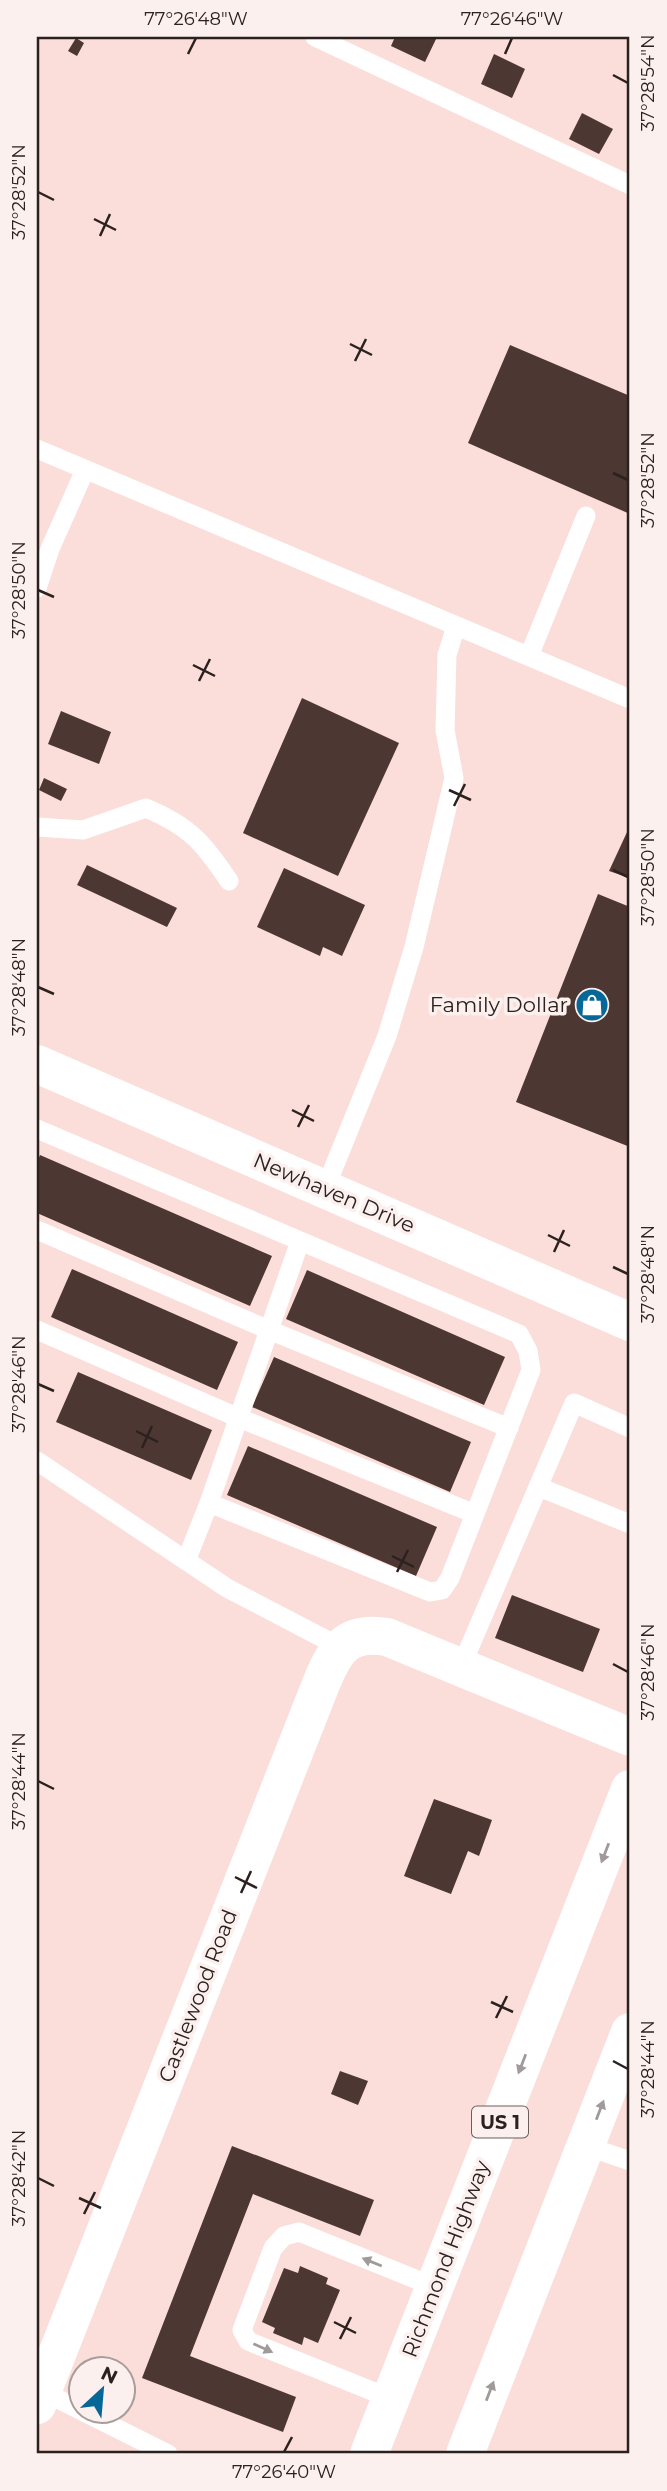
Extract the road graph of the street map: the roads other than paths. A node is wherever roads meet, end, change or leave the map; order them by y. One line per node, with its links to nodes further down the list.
1 (315, 37): 2 (lane)
2 (630, 185)
3 (37, 449): 4 (lane)
4 (85, 470): 6 (lane); 7 (lane)
5 (586, 516): 8 (lane)
6 (37, 588)
7 (456, 626): 8 (lane); 14 (lane)
8 (528, 656): 9 (lane)
9 (630, 699)
10 (37, 828): 11 (lane)
11 (229, 881)
12 (37, 1064): 14 (street, Newhaven Drive)
13 (37, 1129): 16 (lane)
14 (325, 1189): 17 (street, Newhaven Drive)
15 (37, 1230): 19 (lane)
16 (300, 1241): 19 (lane); 21 (lane)
17 (630, 1322)
18 (37, 1330): 20 (lane)
19 (269, 1330): 20 (lane); 21 (lane)
20 (239, 1418): 25 (lane); 26 (lane)
21 (509, 1428): 26 (lane)
22 (630, 1428): 24 (lane)
23 (37, 1461): 28 (lane)
24 (539, 1487): 27 (lane); 30 (lane)
25 (209, 1503): 26 (lane); 28 (lane)
26 (475, 1514)
27 (630, 1524)
28 (186, 1561): 29 (lane)
29 (340, 1647): 30 (street); 37 (street, Castlewood Road)
30 (461, 1667): 31 (street)
31 (630, 1737)
32 (630, 1789): 36 (street, Richmond Highway / US 1, one-way to 36)
33 (630, 2032): 34 (street, one-way to 33)
34 (586, 2146): 35 (lane); 41 (street, one-way to 34)
35 (630, 2161)
36 (436, 2287): 38 (street, Richmond Highway / US 1); 38 (lane, one-way to 38)
37 (38, 2395): 39 (lane)
38 (392, 2399): 40 (street, Richmond Highway / US 1)
39 (168, 2454)
40 (369, 2454)
41 (465, 2454)

